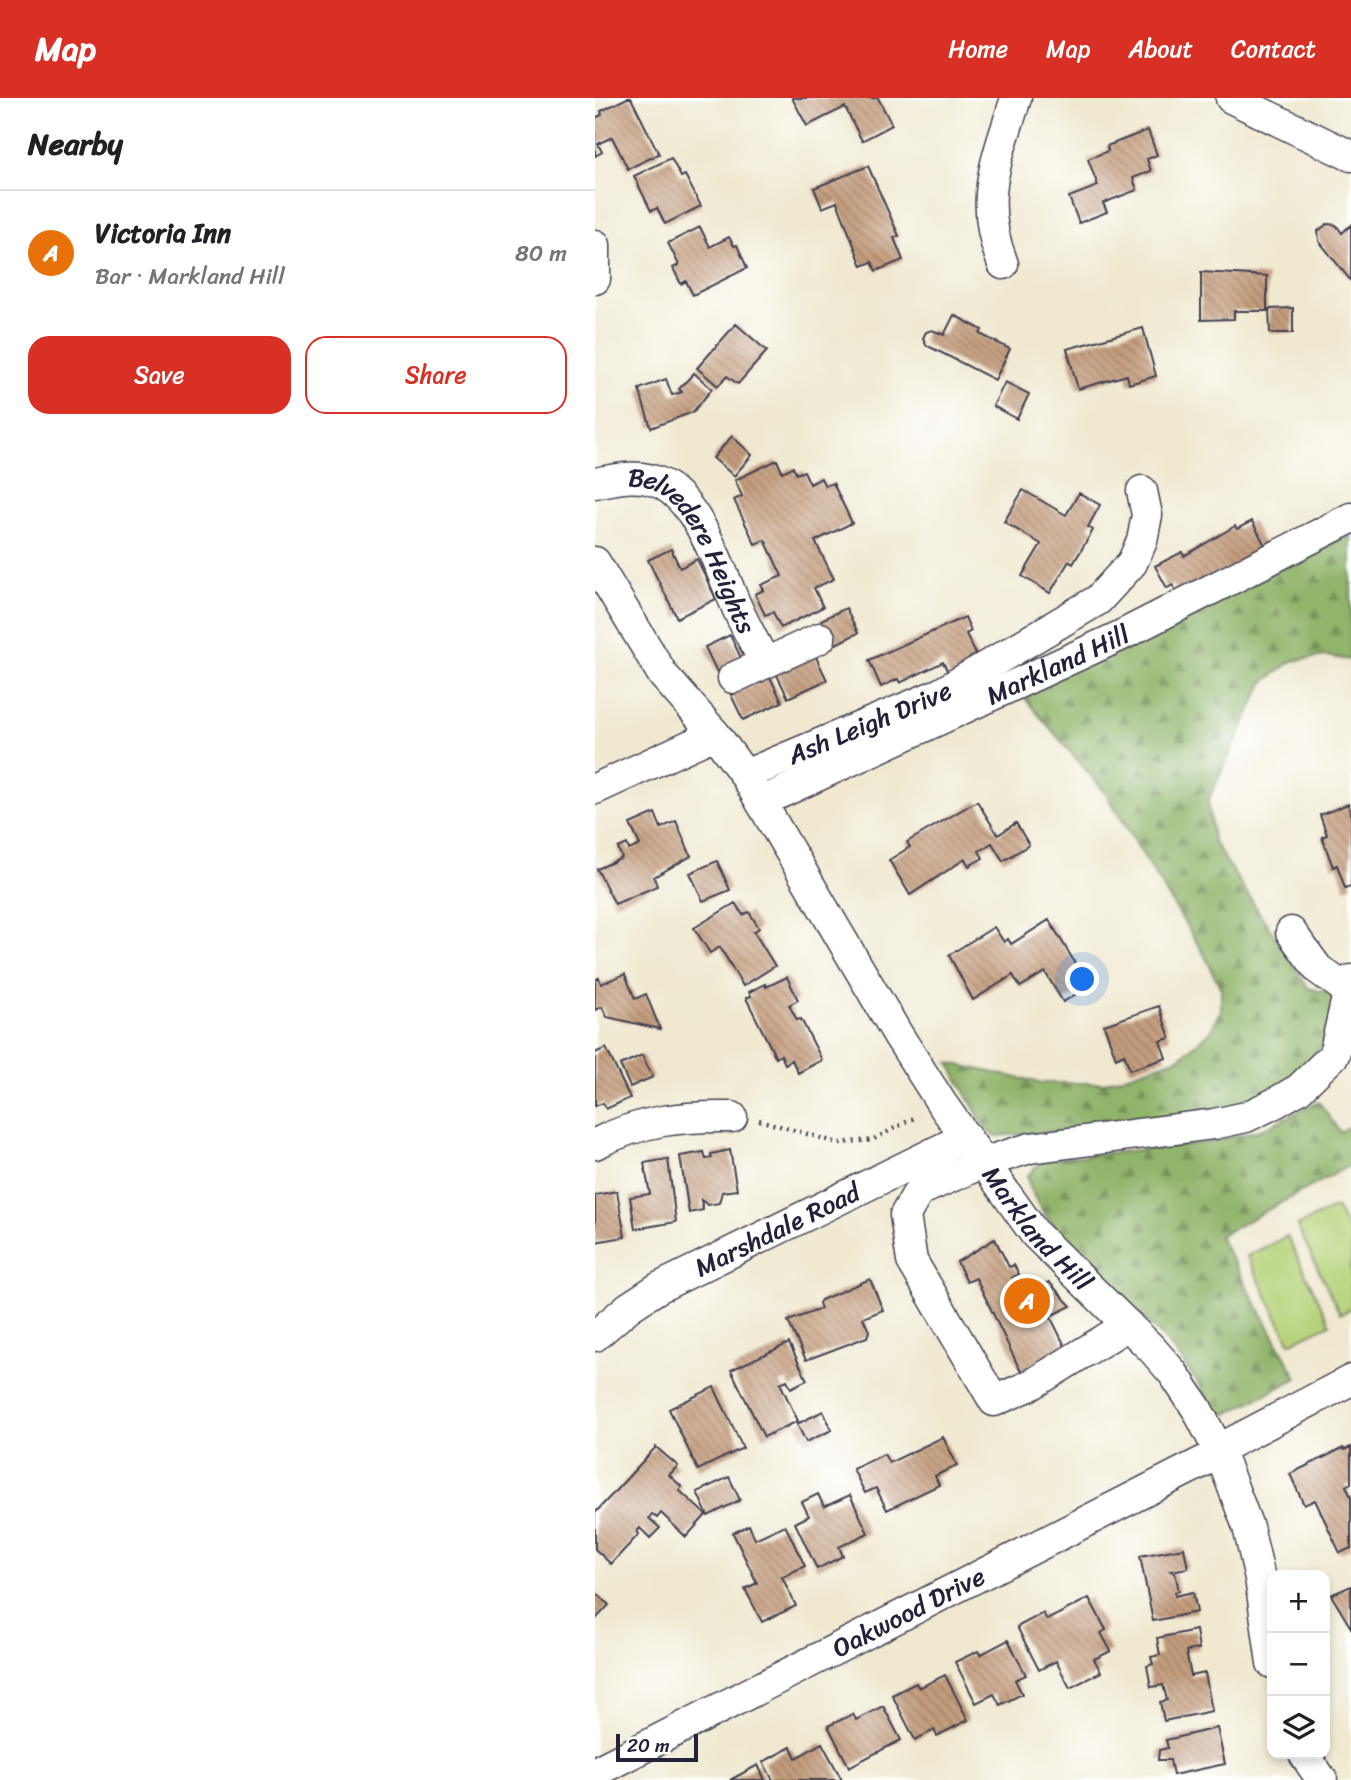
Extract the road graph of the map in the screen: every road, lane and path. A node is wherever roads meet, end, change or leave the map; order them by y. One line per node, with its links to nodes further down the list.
1 (1016, 98): 5 (street)
2 (1231, 98): 3 (street)
3 (1351, 156)
4 (595, 246): 6 (street)
5 (1003, 264)
6 (595, 279)
7 (595, 483): 12 (street, Belvedere Heights)
8 (1142, 491): 15 (street, Ash Leigh Drive)
9 (1351, 518): 17 (street, Markland Hill)
10 (595, 562): 14 (street, Markland Hill)
11 (820, 638): 12 (street, Belvedere Heights)
12 (765, 663): 13 (street, Belvedere Heights)
13 (733, 678)
14 (715, 734): 15 (street, Markland Hill); 16 (street)
15 (745, 775): 17 (street, Markland Hill)
16 (595, 789)
17 (761, 802): 20 (street, Markland Hill)
18 (1291, 932): 19 (street)
19 (1349, 985): 24 (street)
20 (942, 1104): 21 (path); 22 (street, Markland Hill)
21 (732, 1117): 23 (street)
22 (966, 1137): 24 (street, Markland Hill); 26 (street, Marshdale Road)
23 (595, 1144)
24 (985, 1163): 25 (street, Markland Hill); 25 (street)
25 (1128, 1325): 28 (street, Markland Hill)
26 (595, 1336)
27 (1351, 1380): 28 (street, Oakwood Drive)
28 (1219, 1451): 29 (street, Markland Hill); 31 (street, Oakwood Drive)
29 (1268, 1633)
30 (1307, 1759): 32 (street)
31 (595, 1772)
32 (1322, 1780)

